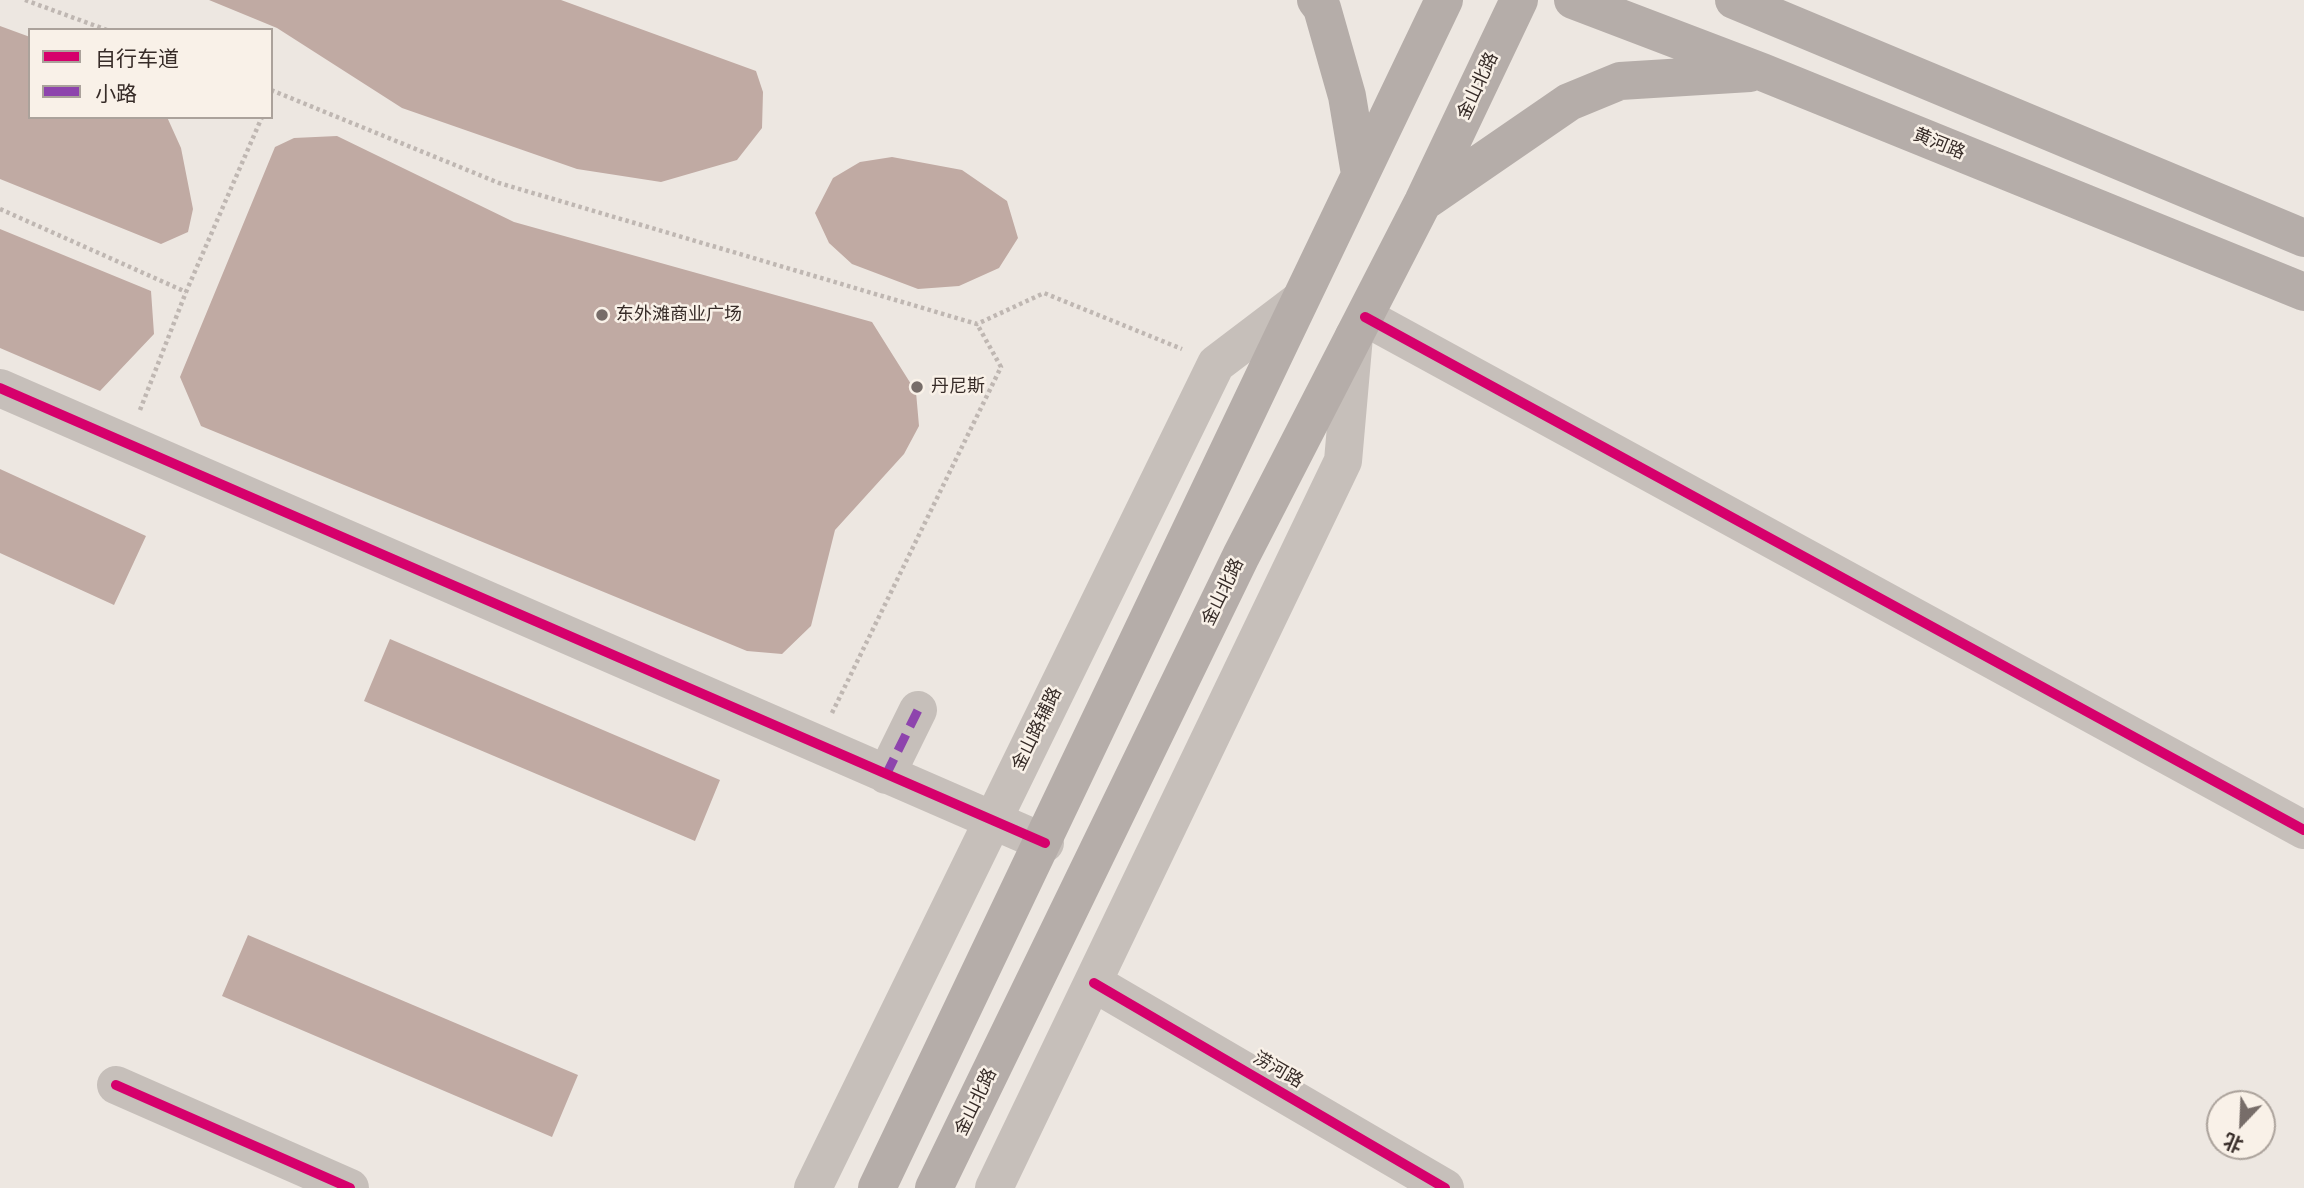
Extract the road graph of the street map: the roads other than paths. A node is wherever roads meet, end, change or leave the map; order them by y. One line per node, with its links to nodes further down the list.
1 (1316, 0): 8 (main road)
2 (1444, 0): 8 (main road)
3 (1519, 0): 9 (main road, 金山北路)
4 (1573, 0): 7 (main road, 黄河路)
5 (1734, 0): 6 (main road)
6 (1767, 10): 10 (main road)
7 (1762, 72): 9 (main road); 11 (main road, 黄河路)
8 (1360, 174): 12 (main road)
9 (1423, 202): 13 (main road, 金山北路)
10 (2304, 237)
11 (2304, 292)
12 (1299, 301): 17 (street, 金山路辅路); 19 (main road)
13 (1359, 326): 18 (street); 20 (street); 25 (main road, 金山北路)
14 (0, 388): 16 (street)
15 (918, 710): 16 (street)
16 (886, 775): 17 (street)
17 (993, 818): 19 (street); 23 (street, 金山路辅路)
18 (2304, 830)
19 (1045, 844): 24 (main road)
20 (1094, 983): 26 (street); 27 (street, 涝河路)
21 (116, 1086): 22 (street)
22 (350, 1188)
23 (813, 1188)
24 (877, 1188)
25 (934, 1188)
26 (994, 1188)
27 (1445, 1188)

